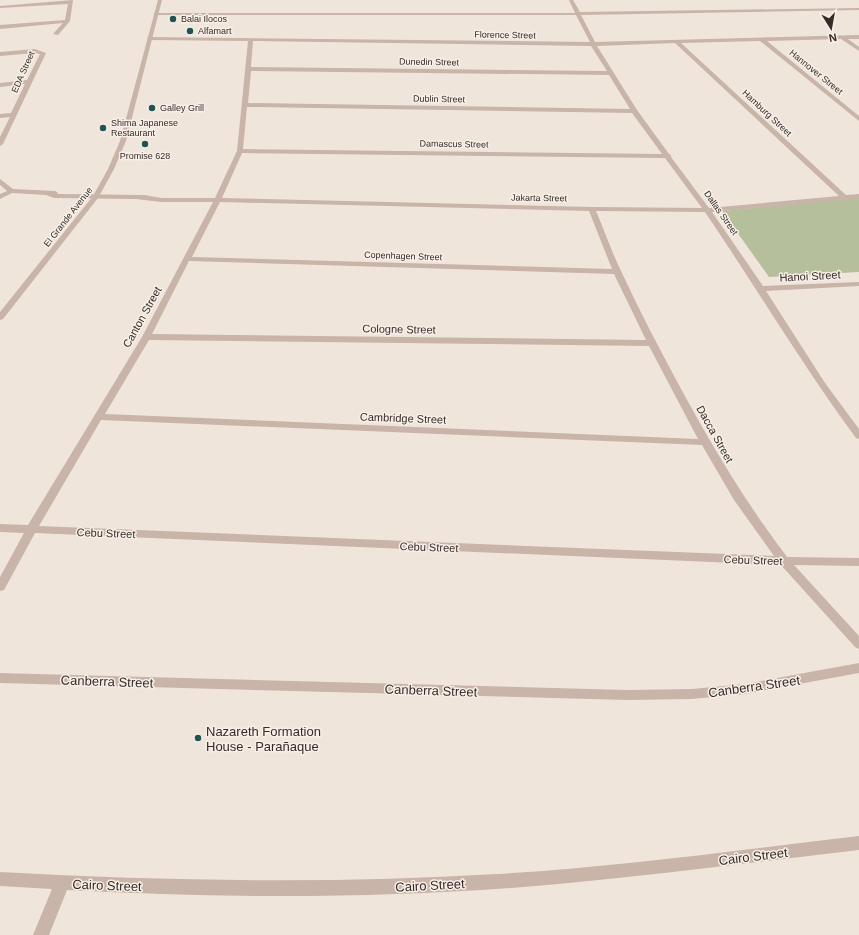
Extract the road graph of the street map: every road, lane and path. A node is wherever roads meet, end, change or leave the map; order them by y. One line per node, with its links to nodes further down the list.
1 (1, 0): 5 (street)
2 (160, 0): 7 (street, El Grande Avenue)
3 (571, 0): 8 (street, Dallas Street)
4 (71, 1): 5 (street); 9 (street)
5 (0, 6)
6 (859, 9): 8 (street)
7 (156, 14): 8 (street); 14 (street, El Grande Avenue)
8 (577, 14): 18 (street, Dallas Street)
9 (67, 21): 10 (street); 11 (street)
10 (0, 27)
11 (56, 34)
12 (842, 37): 13 (street, Florence Street); 15 (street, Florence Street); 19 (street)
13 (859, 37)
14 (150, 38): 16 (street, Florence Street); 37 (street, El Grande Avenue)
15 (761, 38): 17 (street, Florence Street); 29 (street, Hannover Street)
16 (251, 39): 18 (street, Florence Street); 21 (street, Canton Street)
17 (677, 42): 18 (street, Florence Street); 38 (street, Hamburg Street)
18 (593, 44): 22 (street, Dallas Street)
19 (859, 49)
20 (0, 54): 23 (street, EDA Street)
21 (247, 69): 22 (street, Dunedin Street); 25 (street, Canton Street)
22 (611, 73): 26 (street, Dallas Street)
23 (29, 82): 24 (street); 27 (street, EDA Street)
24 (0, 84)
25 (244, 105): 26 (street, Dublin Street); 31 (street, Canton Street)
26 (634, 111): 32 (street, Dallas Street)
27 (14, 115): 28 (street); 30 (street, EDA Street)
28 (0, 116)
29 (859, 119)
30 (0, 144)
31 (240, 151): 32 (street, Damascus Street); 39 (street, Canton Street)
32 (669, 156): 41 (street, Dallas Street)
33 (0, 181): 34 (street)
34 (11, 191): 36 (street); 37 (street, Jakarta Street)
35 (859, 196): 38 (street, Jakarta Street)
36 (0, 197)
37 (96, 197): 39 (street, Jakarta Street); 46 (street, El Grande Avenue)
38 (845, 198): 41 (street, Jakarta Street)
39 (219, 200): 40 (street, Jakarta Street); 42 (street, Canton Street)
40 (592, 209): 41 (street, Jakarta Street); 43 (street, Dacca Street)
41 (707, 210): 45 (street, Dallas Street)
42 (187, 259): 43 (street, Copenhagen Street); 47 (street, Canton Street)
43 (618, 272): 48 (street, Dacca Street)
44 (859, 284): 45 (street, Hanoi Street)
45 (762, 289): 50 (street, Dallas Street)
46 (0, 317)
47 (146, 337): 48 (street, Cologne Street); 49 (street, Canton Street)
48 (652, 343): 51 (street, Dacca Street)
49 (100, 417): 51 (street, Cambridge Street); 53 (street, Canton Street)
50 (859, 436)
51 (705, 442): 54 (street, Dacca Street)
52 (0, 528): 53 (street, Cebu Street)
53 (31, 530): 54 (street, Cebu Street); 56 (street, Canton Street)
54 (784, 561): 55 (street, Cebu Street); 57 (street, Dacca Street)
55 (859, 562)
56 (0, 587)
57 (859, 644)
58 (859, 668): 59 (street, Canberra Street)
59 (0, 678)
60 (859, 843): 62 (street, Cairo Street)
61 (0, 879): 62 (street, Cairo Street)
62 (62, 883): 63 (street)
63 (41, 935)

